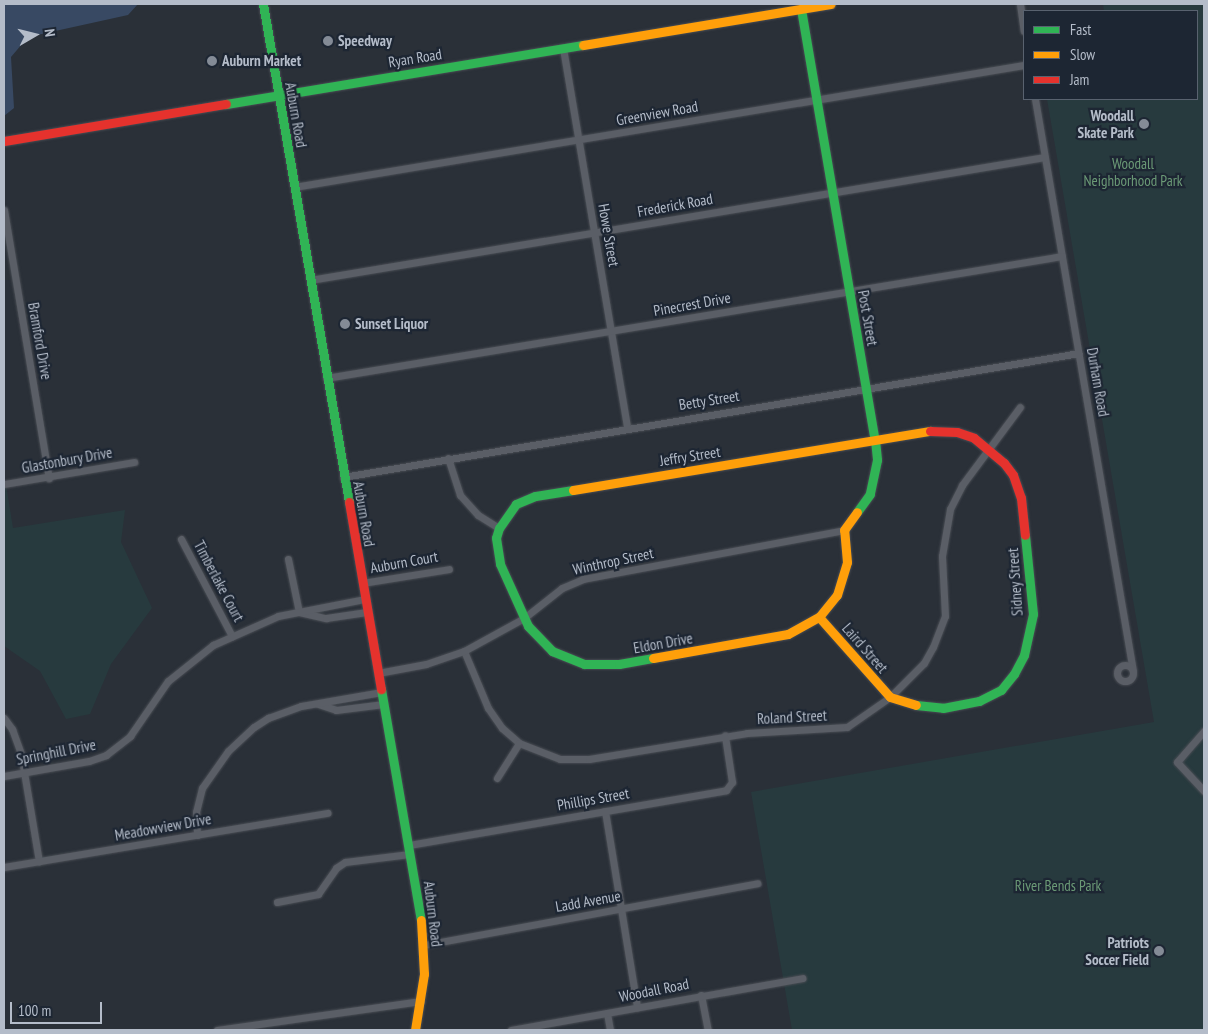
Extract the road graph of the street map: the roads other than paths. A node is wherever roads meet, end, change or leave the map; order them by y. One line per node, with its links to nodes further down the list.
1 (263, 4): 8 (street, Auburn Road)
2 (831, 4): 4 (street, Ryan Road)
3 (1020, 4): 5 (street)
4 (801, 9): 6 (street, Ryan Road); 9 (street, Post Street)
5 (1023, 25)
6 (563, 48): 8 (street, Ryan Road); 11 (street, Howe Street)
7 (1023, 65): 9 (street, Greenview Road)
8 (278, 94): 12 (street, Ryan Road); 14 (street, Auburn Road)
9 (817, 100): 11 (street, Greenview Road); 15 (street, Post Street)
10 (1036, 100): 13 (street, Durham Road)
11 (579, 140): 14 (street, Greenview Road); 17 (street, Howe Street)
12 (4, 141)
13 (1045, 157): 15 (street, Frederick Road); 18 (street, Durham Road)
14 (294, 187): 19 (street, Auburn Road)
15 (833, 192): 17 (street, Frederick Road); 20 (street, Post Street)
16 (4, 210): 32 (street, Bramford Drive)
17 (594, 232): 19 (street, Frederick Road); 21 (street, Howe Street)
18 (1062, 256): 20 (street, Pinecrest Drive); 22 (street, Durham Road)
19 (310, 280): 23 (street, Auburn Road)
20 (850, 291): 21 (street, Pinecrest Drive); 24 (street, Post Street)
21 (611, 331): 23 (street, Pinecrest Drive); 26 (street, Howe Street)
22 (1079, 353): 24 (street, Betty Street); 47 (street, Durham Road)
23 (326, 378): 31 (street, Auburn Road)
24 (866, 388): 26 (street, Betty Street); 27 (street, Post Street)
25 (1020, 407): 28 (street, Roland Street)
26 (627, 428): 29 (street, Betty Street)
27 (875, 440): 28 (street, Jeffry Street); 34 (street, Jeffry Street); 35 (street, Post Street)
28 (990, 448): 52 (street, Roland Street); 52 (street, Sidney Street)
29 (448, 458): 31 (street, Betty Street); 34 (street)
30 (134, 462): 32 (street, Glastonbury Drive)
31 (343, 477): 39 (street, Auburn Road)
32 (49, 478): 33 (street, Glastonbury Drive)
33 (4, 484)
34 (500, 528): 44 (street, Jeffry Street)
35 (844, 530): 43 (street); 44 (street, Winthrop Street)
36 (181, 540): 45 (street, Timberlake Court)
37 (288, 559): 41 (street)
38 (449, 569): 39 (street, Auburn Court)
39 (362, 583): 40 (street, Auburn Road)
40 (365, 599): 41 (street, Springhill Drive); 42 (street, Auburn Road)
41 (299, 612): 42 (street, Springhill Drive); 45 (street, Springhill Drive)
42 (367, 612): 50 (street, Auburn Road)
43 (819, 617): 44 (street, Eldon Drive); 52 (street, Laird Street)
44 (524, 618): 46 (street, Winthrop Street)
45 (232, 636): 59 (street, Springhill Drive)
46 (464, 651): 50 (street, Winthrop Street); 58 (street, Roland Street)
47 (1130, 659): 48 (street); 49 (street, Durham Road)
48 (1121, 666): 49 (street); 49 (street)
49 (1133, 671)
50 (378, 673): 51 (street, Auburn Road)
51 (382, 692): 53 (street); 54 (street, Auburn Road)
52 (890, 697): 57 (street, Roland Street)
53 (318, 704): 54 (street); 65 (street)
54 (384, 704): 66 (street, Auburn Road)
55 (4, 718): 59 (street)
56 (1204, 731): 62 (street)
57 (725, 736): 58 (street, Roland Street); 63 (street, Phillips Street)
58 (520, 743): 61 (street)
59 (24, 773): 60 (street, Springhill Drive); 67 (street)
60 (4, 776)
61 (497, 778)
62 (1204, 791)
63 (605, 811): 66 (street, Phillips Street); 71 (street)
64 (328, 813): 65 (street, Meadowview Drive)
65 (197, 835): 67 (street, Meadowview Drive)
66 (410, 849): 70 (street, Phillips Street); 72 (street, Auburn Road)
67 (39, 862): 68 (street, Meadowview Drive)
68 (4, 867)
69 (757, 883): 71 (street, Ladd Avenue)
70 (277, 902)
71 (622, 909): 72 (street, Ladd Avenue); 76 (street)
72 (424, 945): 75 (street, Auburn Road)
73 (802, 978): 74 (street, Woodall Road)
74 (701, 995): 76 (street, Woodall Road); 82 (street)
75 (421, 1001): 78 (street); 79 (street, Auburn Road)
76 (637, 1007): 77 (street, Woodall Road)
77 (607, 1013): 80 (street, Woodall Road); 81 (street)
78 (217, 1030)
79 (415, 1030)
80 (512, 1030)
81 (610, 1030)
82 (708, 1030)

